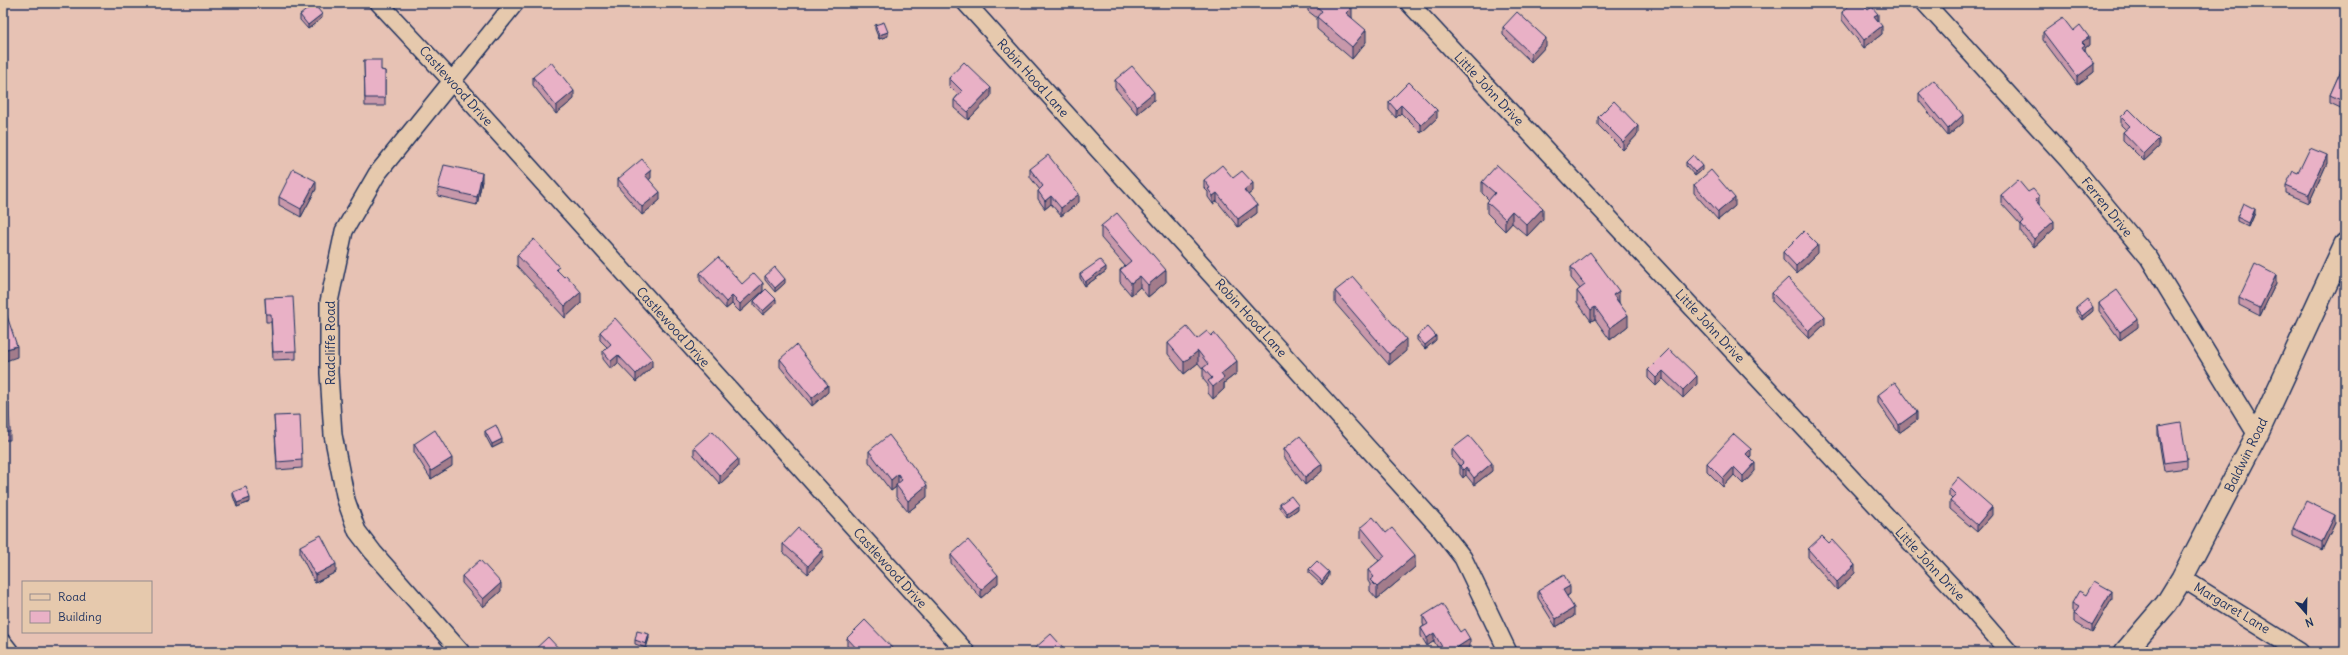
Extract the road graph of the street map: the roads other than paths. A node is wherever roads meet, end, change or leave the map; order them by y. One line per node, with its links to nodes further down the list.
1 (380, 3): 6 (street, Castlewood Drive)
2 (515, 3): 6 (street, Radcliffe Road)
3 (966, 3): 14 (street, Robin Hood Lane)
4 (1409, 3): 15 (street, Little John Drive)
5 (1925, 3): 8 (street, Ferren Drive)
6 (451, 80): 12 (street, Radcliffe Road); 13 (street, Castlewood Drive)
7 (2345, 244): 8 (street, Baldwin Road)
8 (2257, 435): 9 (street, Baldwin Road)
9 (2182, 578): 16 (street, Baldwin Road); 17 (street, Margaret Lane)
10 (3, 643): 11 (street)
11 (10, 652)
12 (461, 652)
13 (966, 652)
14 (1508, 652)
15 (2008, 652)
16 (2125, 652)
17 (2300, 652)

